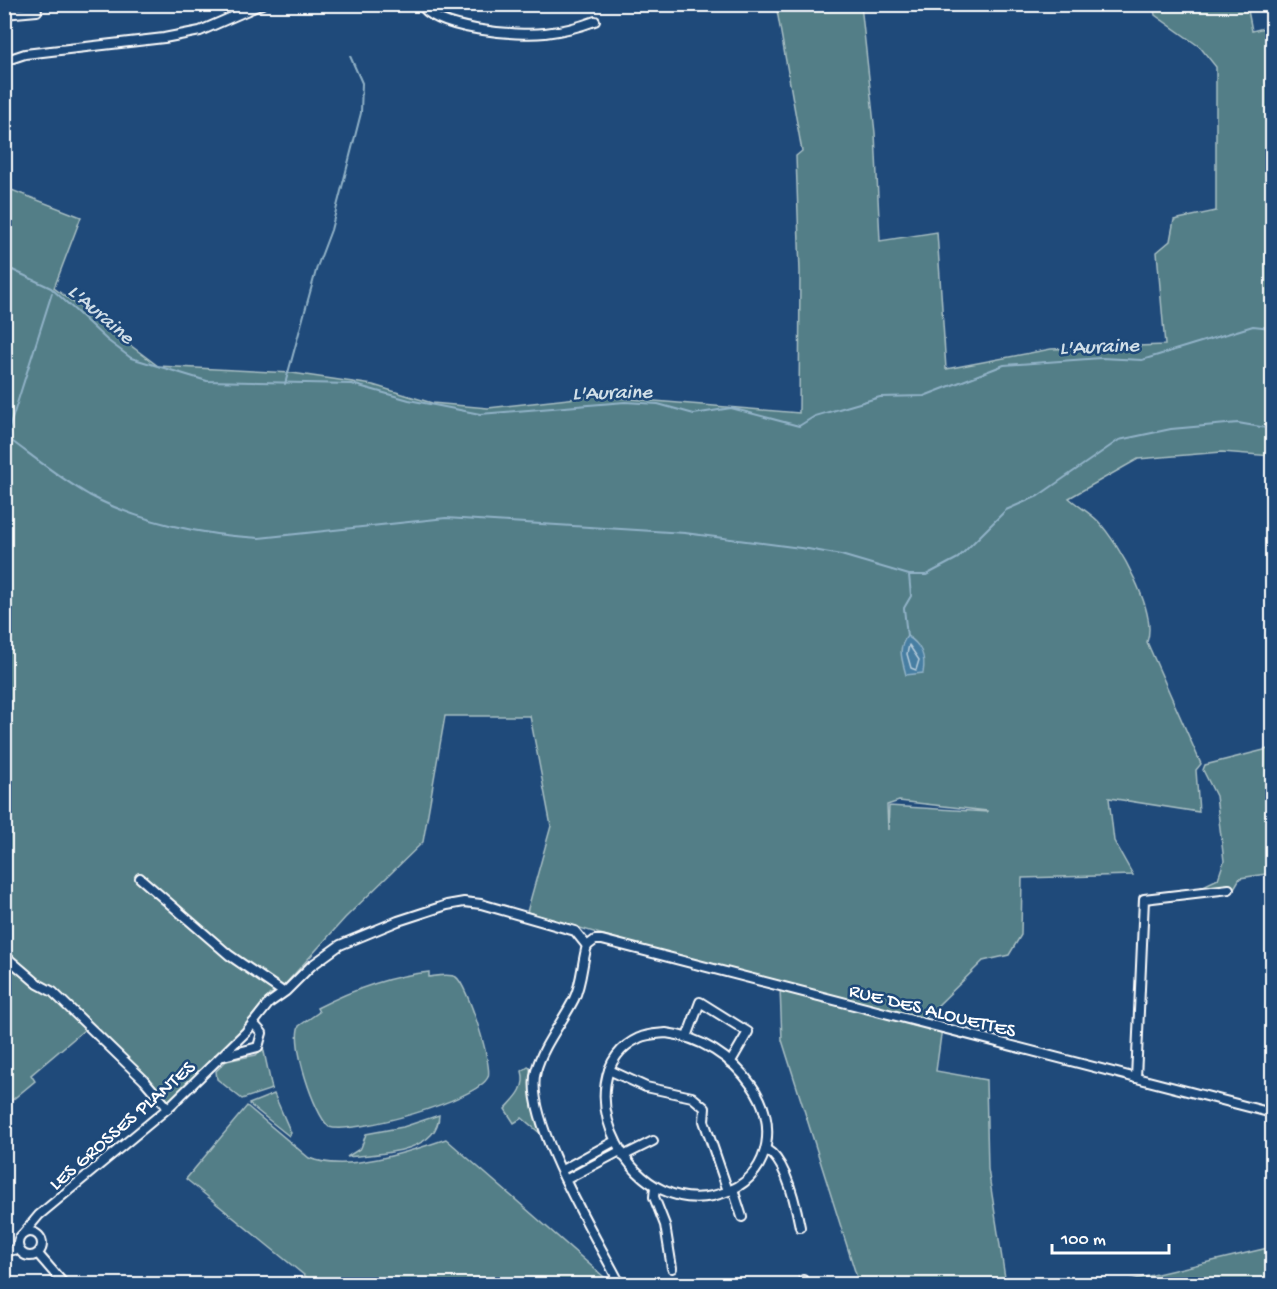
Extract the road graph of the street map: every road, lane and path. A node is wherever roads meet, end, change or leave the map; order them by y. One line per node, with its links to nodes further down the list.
1 (262, 4): 6 (street)
2 (421, 4): 5 (street)
3 (38, 11): 4 (street)
4 (4, 14)
5 (596, 21)
6 (4, 61)
7 (140, 878): 11 (street)
8 (1229, 890): 17 (street)
9 (587, 946): 11 (street, LES GROSSES PLANTES); 17 (street, RUE DES ALOUETTES); 24 (street)
10 (4, 955): 18 (street)
11 (284, 992): 12 (street, LES GROSSES PLANTES)
12 (253, 1023): 14 (street, LES GROSSES PLANTES); 14 (street)
13 (687, 1037): 15 (street); 15 (street); 16 (street)
14 (223, 1056): 18 (street, LES GROSSES PLANTES)
15 (730, 1063): 22 (street)
16 (609, 1070): 21 (street); 27 (street)
17 (1136, 1078): 19 (street, RUE DES ALOUETTES)
18 (168, 1108): 28 (street, LES GROSSES PLANTES)
19 (1272, 1113)
20 (653, 1141): 23 (street)
21 (615, 1142): 23 (street); 24 (street)
22 (767, 1150): 27 (street); 30 (street)
23 (622, 1154): 25 (street); 26 (street)
24 (562, 1170): 25 (street)
25 (567, 1179): 38 (street)
26 (655, 1187): 27 (street); 36 (street)
27 (731, 1190): 29 (street)
28 (39, 1215): 31 (street); 32 (street, LES GROSSES PLANTES)
29 (742, 1217)
30 (800, 1227)
31 (35, 1233): 32 (street); 35 (street)
32 (23, 1234): 33 (street)
33 (18, 1249): 34 (street); 35 (street)
34 (4, 1252)
35 (38, 1254): 37 (street)
36 (672, 1268)
37 (64, 1284)
38 (620, 1284)

